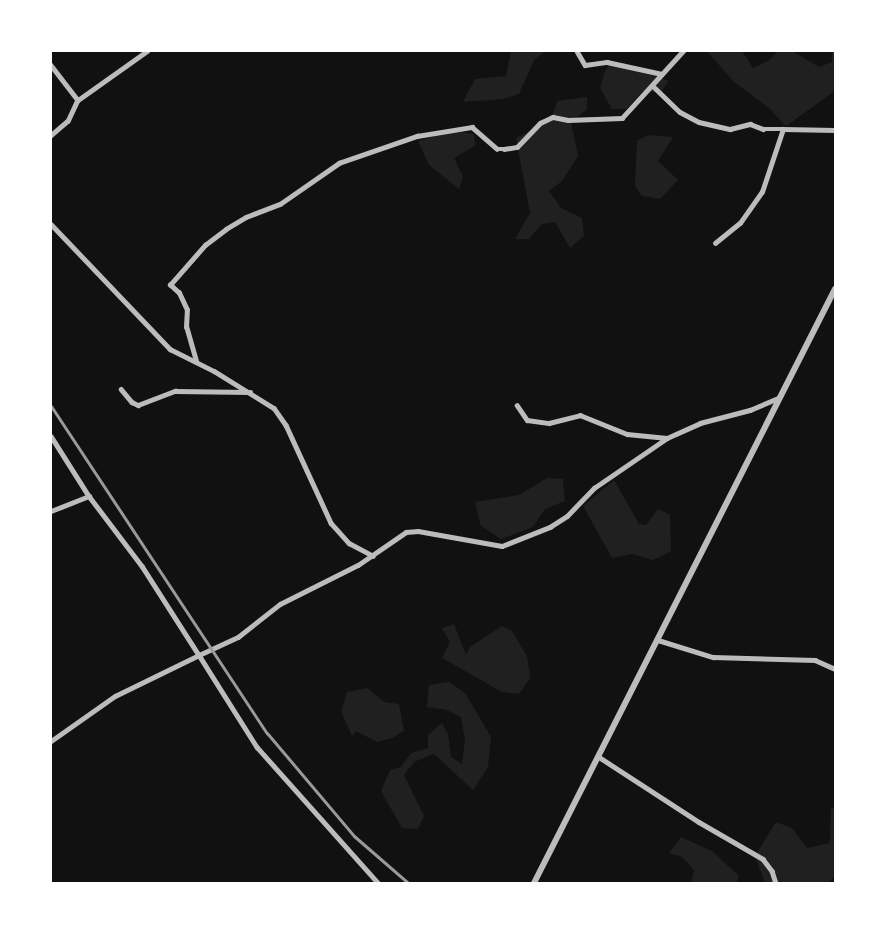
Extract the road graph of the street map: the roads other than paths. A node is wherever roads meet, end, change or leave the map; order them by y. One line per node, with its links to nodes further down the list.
1 (147, 51): 7 (street)
2 (577, 51): 5 (street)
3 (683, 51): 5 (street)
4 (51, 65): 7 (street)
5 (662, 74): 6 (street)
6 (653, 86): 8 (street); 14 (street)
7 (78, 100): 10 (street)
8 (783, 129): 9 (street); 12 (street)
9 (835, 130)
10 (51, 136)
11 (51, 224): 14 (street)
12 (715, 243)
13 (835, 289): 17 (street)
14 (196, 361): 16 (street)
15 (121, 389): 16 (street)
16 (250, 392): 23 (street)
17 (778, 398): 20 (street); 24 (street)
18 (517, 405): 20 (street)
19 (51, 436): 21 (street)
20 (667, 438): 23 (street)
21 (89, 496): 22 (street); 25 (street)
22 (51, 511)
23 (373, 556): 25 (street)
24 (658, 640): 26 (street); 28 (street)
25 (199, 655): 27 (street); 29 (street)
26 (835, 669)
27 (51, 741)
28 (599, 758): 30 (street); 31 (street)
29 (378, 883)
30 (534, 883)
31 (776, 883)

